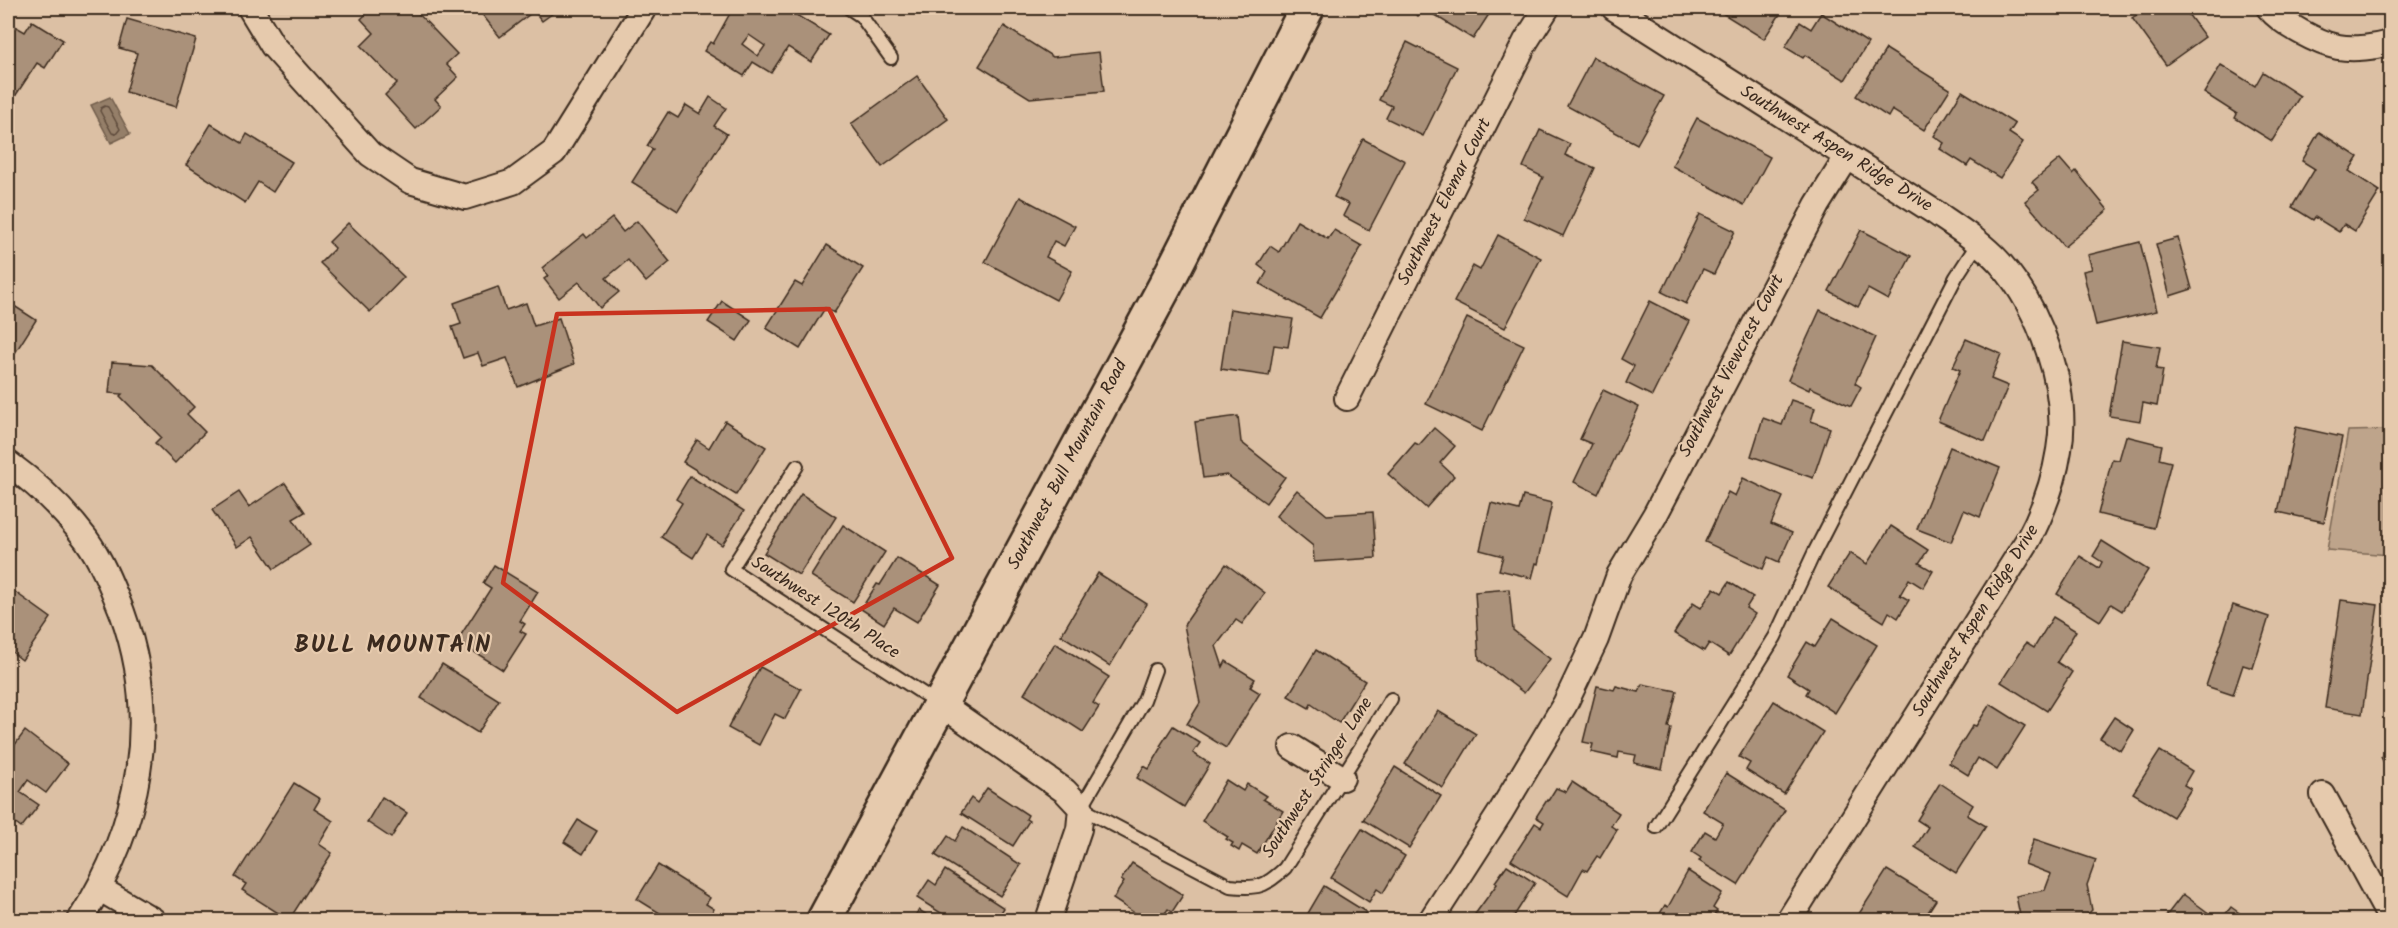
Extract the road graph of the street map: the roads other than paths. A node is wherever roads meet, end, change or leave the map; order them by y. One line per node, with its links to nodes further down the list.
1 (250, 8): 2 (street)
2 (644, 8)
3 (849, 8): 9 (lane)
4 (1307, 8): 17 (main road, Southwest Bull Mountain Road)
5 (1547, 8): 12 (street, Southwest Elemar Court)
6 (1614, 8): 10 (street, Southwest Aspen Ridge Drive)
7 (2269, 8): 8 (street)
8 (2391, 43)
9 (891, 58)
10 (1847, 158): 11 (street, Southwest Aspen Ridge Drive); 29 (street, Southwest Viewcrest Court)
11 (1978, 243): 22 (lane); 30 (street, Southwest Aspen Ridge Drive)
12 (1347, 398)
13 (8, 463): 23 (street)
14 (796, 466): 17 (lane, Southwest 120th Place)
15 (1155, 670): 21 (lane)
16 (1391, 699): 19 (lane, Southwest Stringer Lane)
17 (940, 704): 21 (street); 27 (main road, Southwest Bull Mountain Road)
18 (1292, 747): 19 (street)
19 (1342, 778): 21 (lane, Southwest Stringer Lane)
20 (2323, 795): 24 (street)
21 (1082, 808): 28 (street)
22 (1656, 827)
23 (100, 889): 25 (street); 26 (street)
24 (2391, 918)
25 (80, 921)
26 (153, 921)
27 (824, 921)
28 (1048, 921)
29 (1431, 921)
30 (1789, 921)

